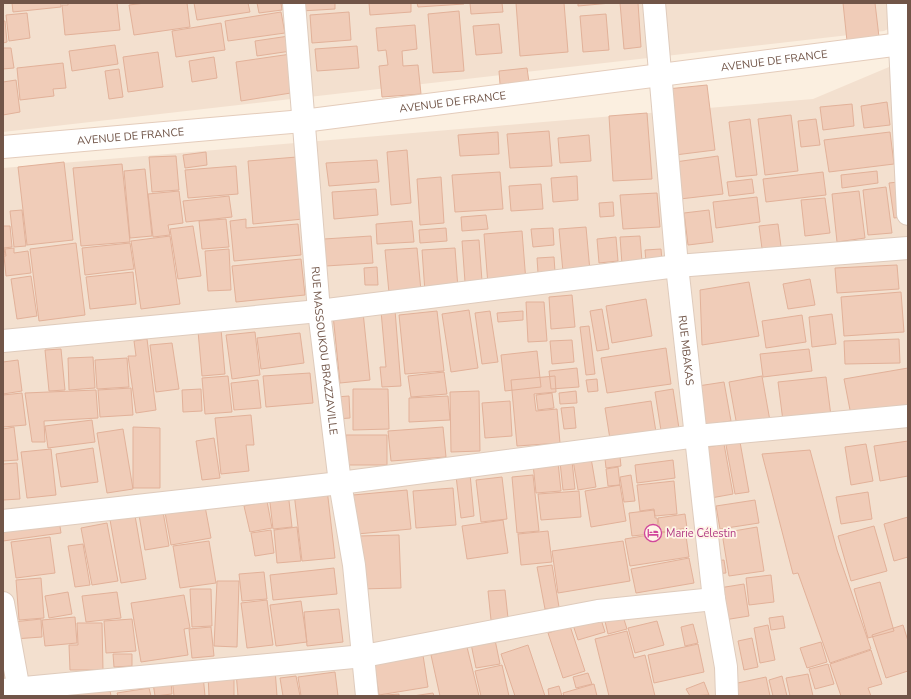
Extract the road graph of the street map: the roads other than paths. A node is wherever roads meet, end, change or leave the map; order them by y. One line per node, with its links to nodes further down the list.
1 (294, 3): 6 (street, RUE MASSOUKOU BRAZZAVILLE)
2 (654, 3): 5 (street, RUE MBAKAS)
3 (898, 3): 4 (street)
4 (906, 43): 5 (street, AVENUE DE FRANCE); 8 (street)
5 (660, 75): 6 (street, AVENUE DE FRANCE); 10 (street, RUE MBAKAS)
6 (303, 121): 7 (street, AVENUE DE FRANCE); 11 (street, RUE MASSOUKOU BRAZZAVILLE)
7 (3, 147)
8 (908, 214)
9 (908, 248): 10 (street)
10 (677, 266): 11 (street); 14 (street, RUE MBAKAS)
11 (319, 311): 12 (street); 15 (street, RUE MASSOUKOU BRAZZAVILLE)
12 (3, 341)
13 (908, 416): 14 (street)
14 (696, 436): 15 (street); 17 (street, RUE MBAKAS)
15 (340, 483): 16 (street); 19 (street, RUE MASSOUKOU BRAZZAVILLE)
16 (3, 521)
17 (714, 599): 19 (street); 22 (street, RUE MBAKAS)
18 (3, 603): 20 (street)
19 (364, 656): 20 (street); 21 (street, RUE MASSOUKOU BRAZZAVILLE)
20 (14, 691)
21 (367, 696)
22 (727, 696)

